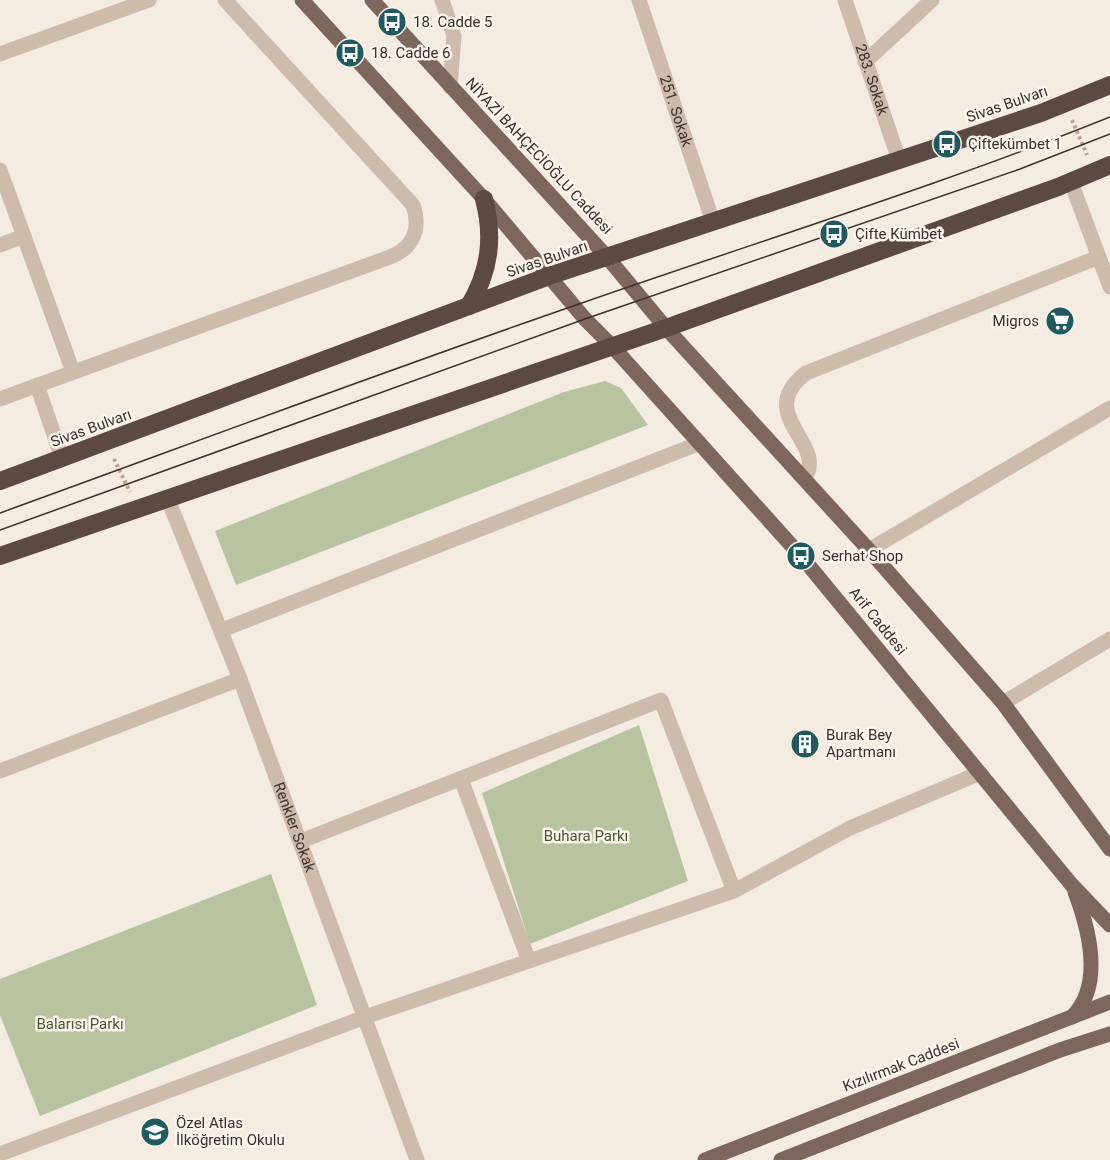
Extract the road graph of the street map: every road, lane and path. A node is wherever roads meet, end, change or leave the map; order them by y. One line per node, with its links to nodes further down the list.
1 (149, 0): 9 (street)
2 (225, 0): 29 (street)
3 (302, 0): 18 (main road)
4 (372, 0): 12 (main road, NİYAZİ BAHÇECİOĞLU Caddesi)
5 (442, 0): 12 (street)
6 (639, 0): 19 (street, 251. Sokak)
7 (844, 0): 10 (street, 283. Sokak)
8 (932, 0): 10 (street)
9 (0, 54)
10 (865, 62): 14 (street, 283. Sokak)
11 (1110, 85): 13 (highway, Sivas Bulvarı)
12 (450, 87): 22 (main road, NİYAZİ BAHÇECİOĞLU Caddesi)
13 (1065, 103): 14 (highway, Sivas Bulvarı); 15 (path)
14 (899, 160): 19 (highway, Sivas Bulvarı)
15 (1102, 169): 17 (highway)
16 (0, 170): 20 (street)
17 (1071, 182): 23 (street); 27 (highway)
18 (484, 199): 24 (main road, Arif Caddesi); 26 (highway)
19 (713, 222): 22 (highway, Sivas Bulvarı)
20 (24, 236): 21 (street); 29 (street)
21 (0, 245)
22 (607, 257): 24 (highway, Sivas Bulvarı); 27 (main road, NİYAZİ BAHÇECİOĞLU Caddesi)
23 (1099, 257): 25 (street); 36 (street)
24 (549, 276): 26 (highway, Sivas Bulvarı); 28 (main road, Arif Caddesi)
25 (1110, 287)
26 (469, 306): 33 (highway, Sivas Bulvarı)
27 (666, 328): 28 (highway); 36 (main road)
28 (612, 346): 34 (main road, Arif Caddesi); 38 (highway)
29 (73, 372): 30 (street)
30 (37, 385): 31 (street); 35 (street)
31 (0, 399)
32 (1110, 408): 40 (street)
33 (106, 442): 35 (highway, Sivas Bulvarı); 39 (path)
34 (700, 443): 42 (street); 47 (main road, Arif Caddesi)
35 (62, 458): 37 (highway, Sivas Bulvarı)
36 (804, 479): 40 (main road)
37 (0, 481)
38 (167, 497): 39 (highway); 42 (street, Renkler Sokak)
39 (137, 508): 41 (highway)
40 (869, 550): 45 (main road)
41 (0, 556)
42 (222, 630): 44 (street, Renkler Sokak)
43 (1110, 639): 45 (street)
44 (240, 679): 46 (street); 49 (street, Renkler Sokak)
45 (1004, 703): 50 (main road)
46 (0, 771)
47 (980, 773): 51 (main road, Arif Caddesi); 52 (street)
48 (461, 779): 49 (street); 52 (street); 54 (street)
49 (302, 842): 56 (street, Renkler Sokak)
50 (1110, 849)
51 (1071, 884): 53 (main road, Arif Caddesi); 57 (main road)
52 (734, 891): 54 (street)
53 (1110, 925)
54 (529, 961): 56 (street)
55 (1110, 1002): 57 (main road, Kızılırmak Caddesi)
56 (365, 1017): 59 (street); 61 (street, Renkler Sokak)
57 (1068, 1020): 62 (main road, Kızılırmak Caddesi)
58 (1110, 1034): 60 (main road)
59 (0, 1154)
60 (791, 1158)
61 (417, 1160)
62 (705, 1160)

